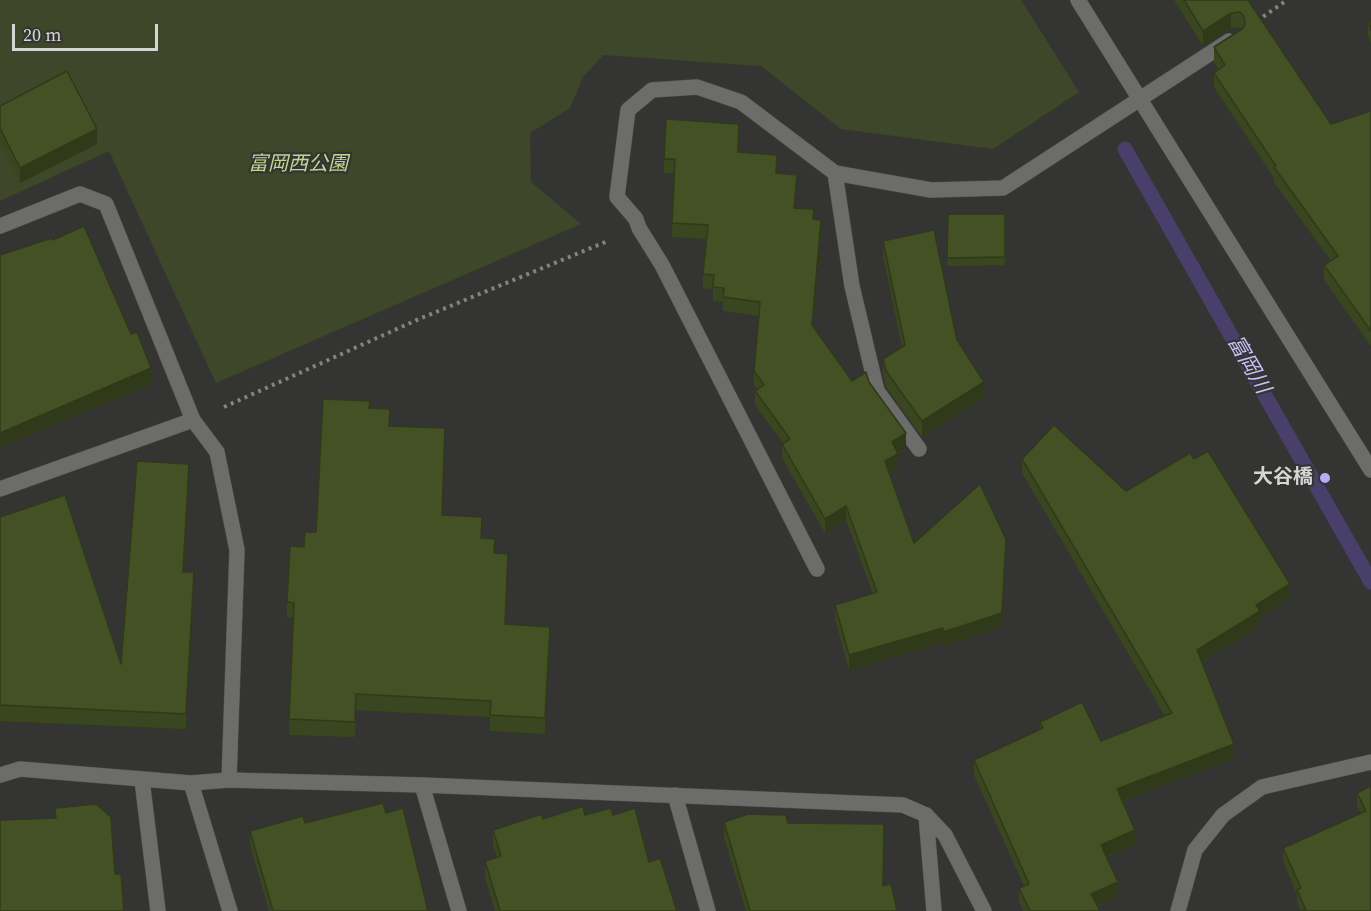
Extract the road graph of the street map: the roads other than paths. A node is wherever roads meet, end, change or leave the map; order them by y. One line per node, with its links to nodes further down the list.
1 (1078, 0): 3 (street)
2 (1236, 36): 3 (street)
3 (1140, 97): 4 (street); 8 (street)
4 (835, 173): 7 (street); 10 (street)
5 (0, 226): 6 (street)
6 (193, 420): 9 (street); 14 (street)
7 (919, 449)
8 (1371, 470)
9 (0, 489)
10 (817, 569)
11 (1371, 762): 25 (street)
12 (0, 775): 13 (street)
13 (142, 780): 15 (street); 19 (street)
14 (229, 780): 15 (street); 16 (street)
15 (191, 783): 20 (street)
16 (422, 785): 17 (street); 21 (street)
17 (675, 795): 18 (street); 22 (street)
18 (926, 815): 23 (street); 24 (street)
19 (158, 911)
20 (230, 911)
21 (459, 911)
22 (708, 911)
23 (934, 911)
24 (984, 911)
25 (1178, 911)

